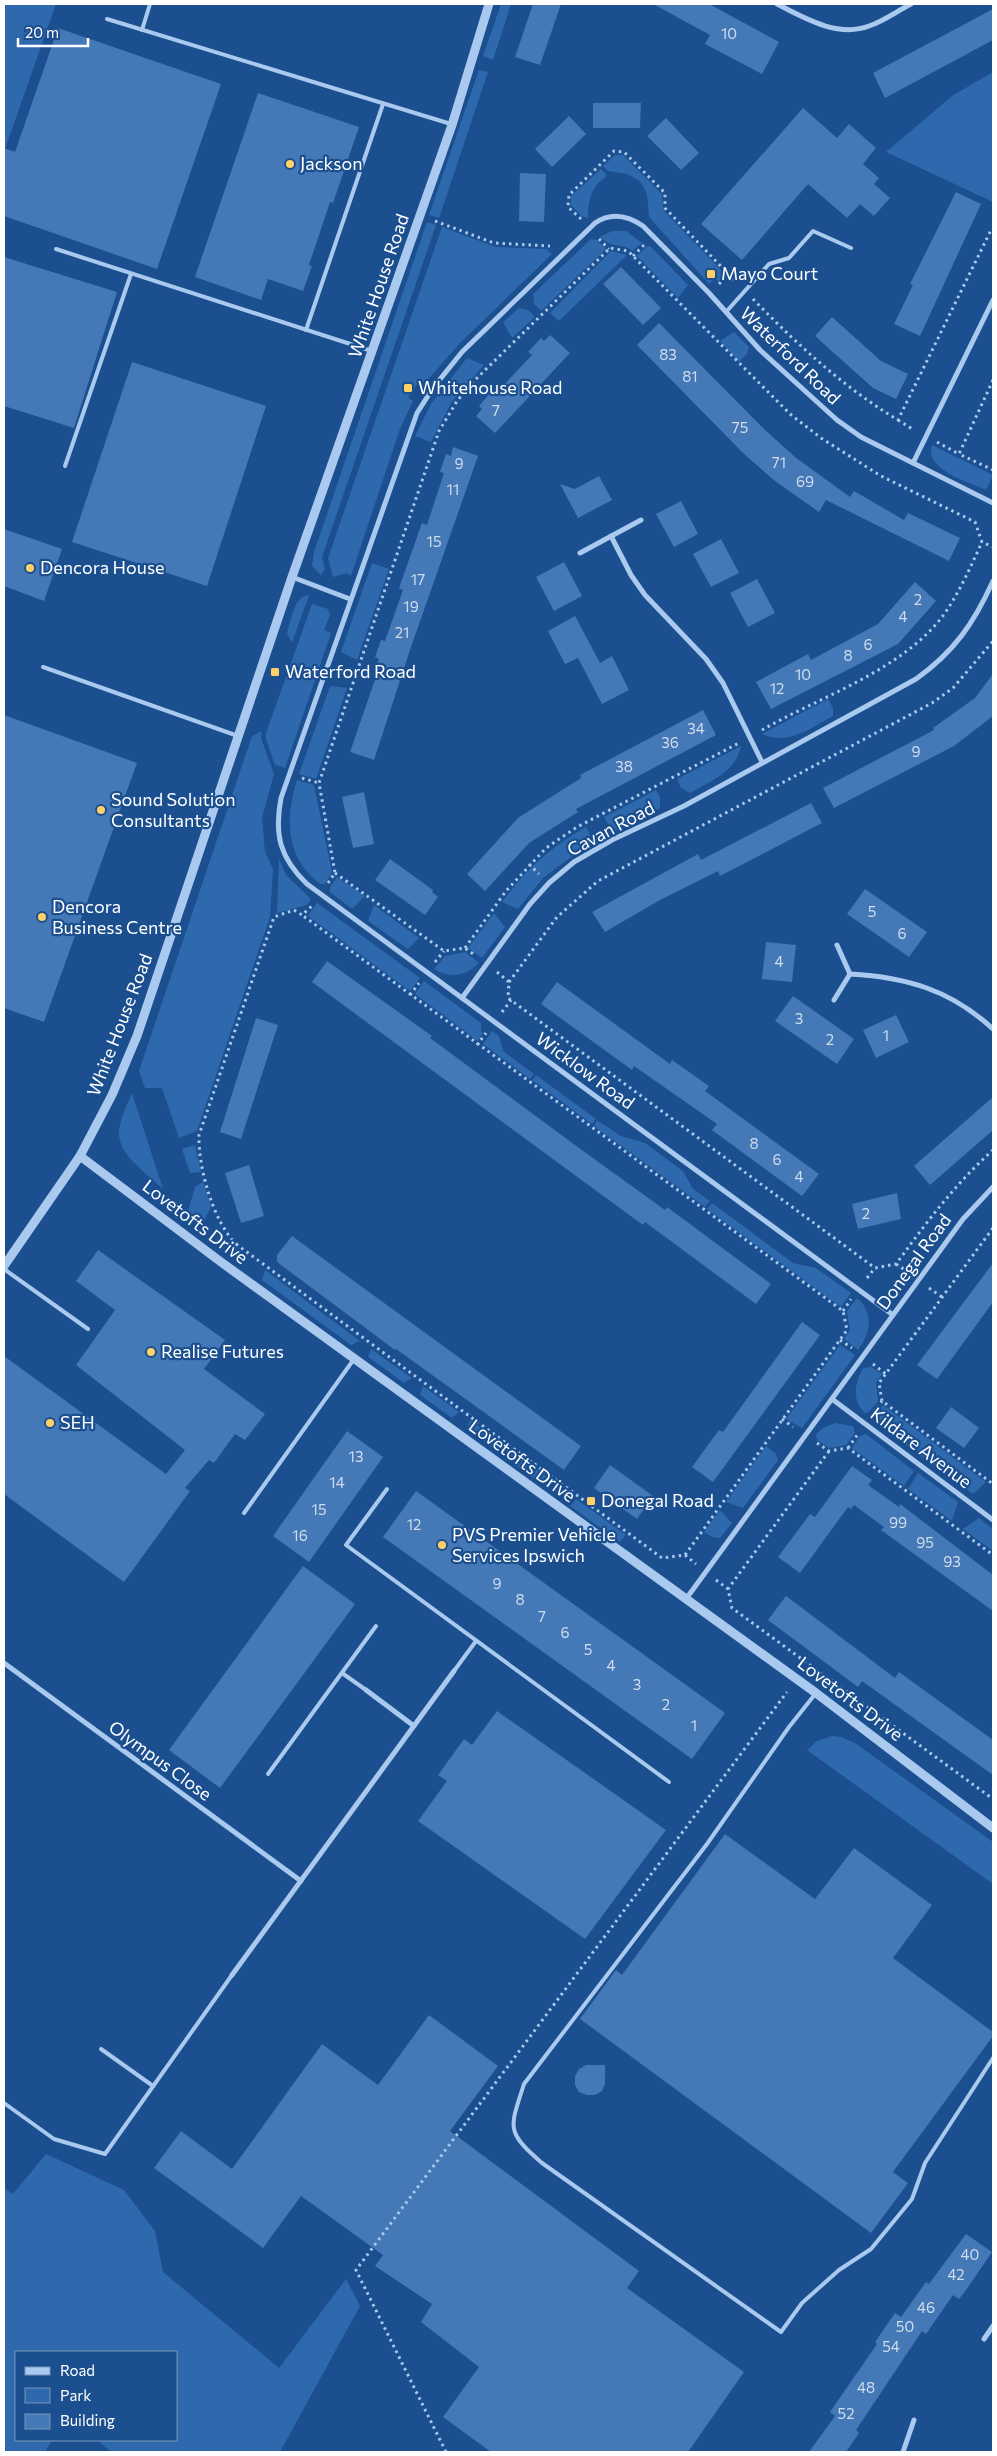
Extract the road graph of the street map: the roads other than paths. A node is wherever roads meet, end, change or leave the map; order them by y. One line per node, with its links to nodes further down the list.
1 (150, 4): 6 (lane)
2 (489, 4): 8 (street, White House Road)
3 (777, 4): 4 (street)
4 (910, 4)
5 (107, 19): 6 (lane)
6 (142, 30): 7 (lane)
7 (383, 104): 8 (lane); 14 (lane)
8 (452, 125): 15 (street, White House Road)
9 (851, 248): 13 (lane)
10 (56, 249): 11 (lane)
11 (131, 274): 14 (lane); 17 (lane)
12 (993, 300): 16 (street)
13 (726, 312): 16 (street, Waterford Road); 24 (street, Waterford Road)
14 (306, 330): 15 (lane)
15 (373, 351): 22 (street, White House Road)
16 (912, 463): 18 (street, Waterford Road)
17 (65, 466)
18 (993, 503)
19 (641, 520): 20 (street)
20 (610, 536): 21 (street); 27 (street)
21 (580, 553)
22 (292, 576): 24 (street); 26 (street, White House Road)
23 (993, 581): 27 (street, Cavan Road)
24 (350, 598): 30 (street, Wicklow Road)
25 (43, 667): 26 (lane)
26 (238, 736): 33 (street, White House Road)
27 (762, 762): 30 (street, Cavan Road)
28 (837, 945): 29 (street)
29 (850, 974): 31 (street); 32 (street)
30 (462, 998): 36 (street, Wicklow Road)
31 (834, 1000)
32 (993, 1029)
33 (80, 1156): 35 (street, White House Road); 38 (street, Lovetofts Drive)
34 (993, 1187): 36 (street, Donegal Road)
35 (4, 1267): 37 (lane)
36 (893, 1315): 39 (street, Donegal Road)
37 (88, 1328)
38 (354, 1359): 41 (lane); 43 (street, Lovetofts Drive)
39 (832, 1399): 42 (street, Kildare Avenue); 43 (street, Donegal Road)
40 (387, 1489): 45 (lane)
41 (244, 1513)
42 (993, 1520)
43 (685, 1600): 50 (street, Lovetofts Drive)
44 (376, 1626): 48 (lane)
45 (476, 1641): 47 (lane); 53 (lane)
46 (4, 1663): 55 (street, Olympus Close)
47 (454, 1671): 51 (street)
48 (342, 1673): 49 (lane); 52 (lane)
49 (366, 1690): 51 (street)
50 (816, 1693): 54 (street, Lovetofts Drive); 58 (lane)
51 (414, 1726): 55 (street)
52 (268, 1774)
53 (669, 1782)
54 (993, 1828)
55 (301, 1881): 56 (street)
56 (232, 1975): 59 (lane)
57 (101, 2049): 59 (lane)
58 (993, 2058)
59 (153, 2086): 60 (lane)
60 (4, 2103)
61 (993, 2326): 62 (street)
62 (984, 2339)
63 (914, 2420): 64 (street)
64 (903, 2452)

